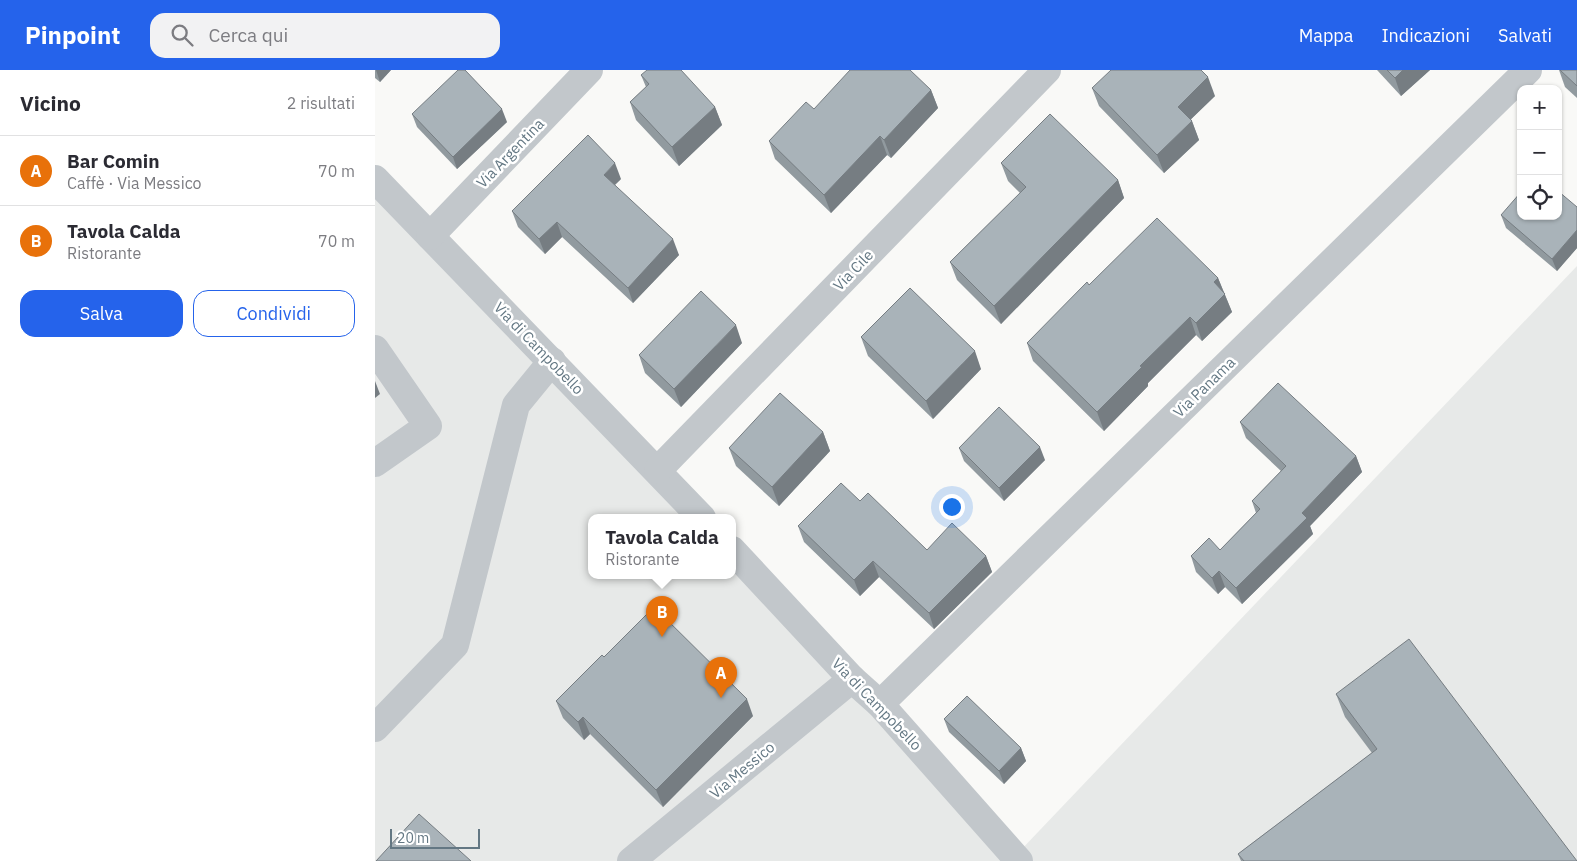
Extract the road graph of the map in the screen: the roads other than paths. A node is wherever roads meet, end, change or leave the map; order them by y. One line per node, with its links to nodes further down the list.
1 (589, 70): 5 (street, Via Argentina)
2 (1047, 70): 9 (street, Via Cile)
3 (1528, 70): 13 (street, Via Panama)
4 (375, 180): 5 (street, Via di Campobello)
5 (430, 236): 7 (street, Via di Campobello)
6 (375, 349): 8 (street)
7 (552, 361): 9 (street, Via di Campobello); 14 (street)
8 (375, 463)
9 (658, 470): 10 (street, Via di Campobello)
10 (698, 514)
11 (736, 554): 12 (street, Via di Campobello)
12 (852, 678): 13 (street, Via di Campobello); 15 (street, Via Messico)
13 (880, 704): 16 (street, Via di Campobello)
14 (375, 728)
15 (631, 861)
16 (1019, 861)

